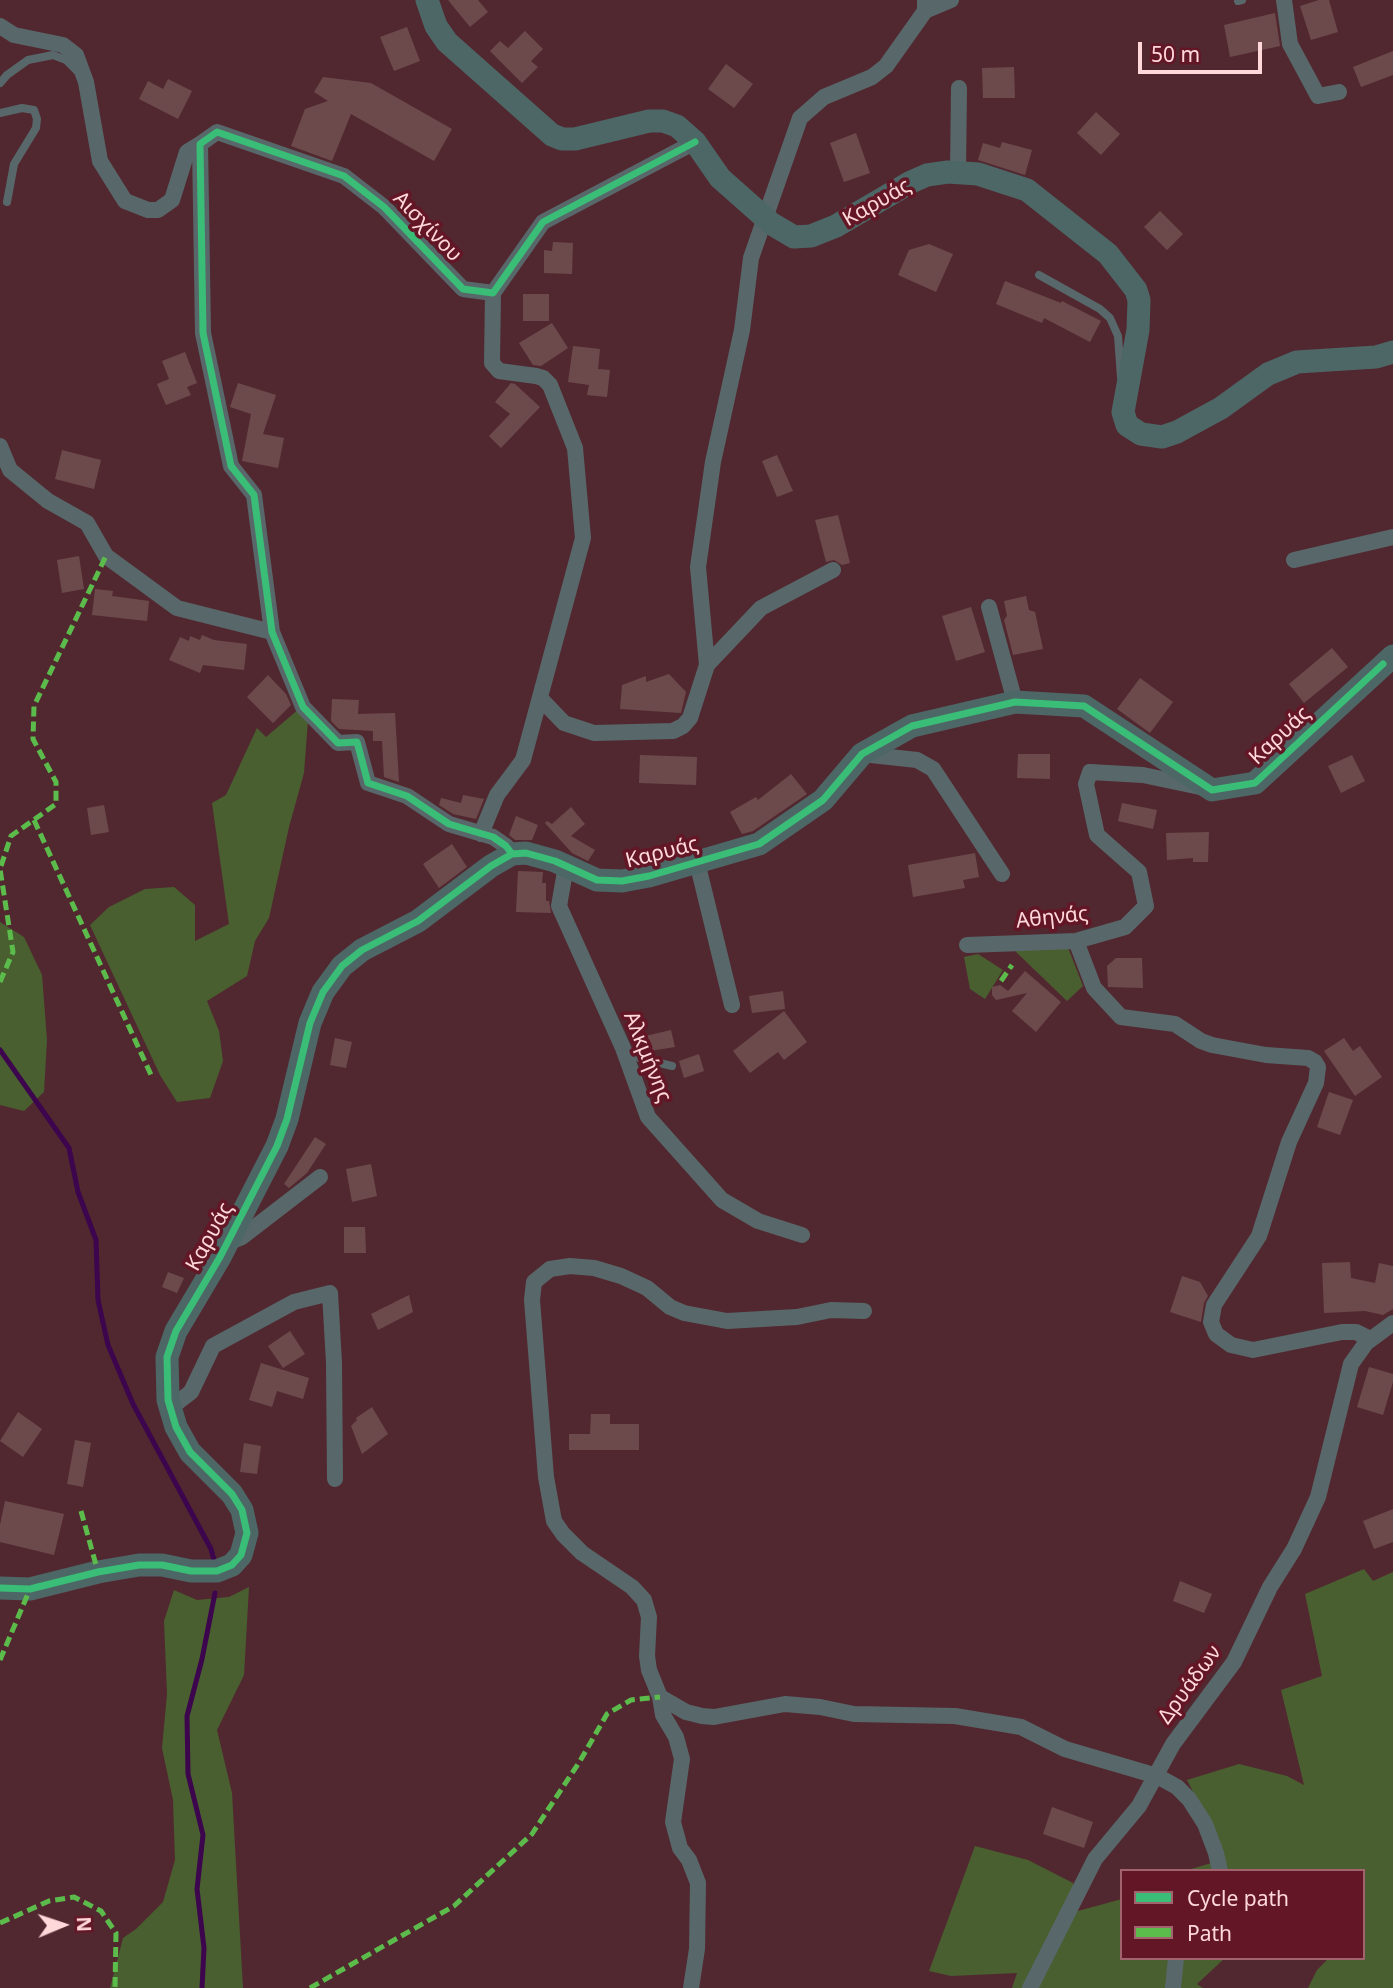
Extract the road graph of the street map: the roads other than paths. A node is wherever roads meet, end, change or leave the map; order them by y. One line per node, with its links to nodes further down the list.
1 (426, 0): 11 (street, Καρυάς)
2 (951, 0): 4 (street)
3 (1284, 0): 9 (street)
4 (925, 6): 15 (street)
5 (4, 33): 6 (street)
6 (86, 82): 7 (lane); 12 (street)
7 (0, 83)
8 (959, 88): 13 (street)
9 (1339, 92)
10 (0, 113): 14 (lane)
11 (695, 142): 15 (street, Καρυάς); 17 (street)
12 (200, 144): 17 (street, Αισχίνου); 25 (street)
13 (958, 172): 15 (street, Καρυάς); 19 (street, Καρυάς)
14 (7, 202)
15 (764, 218): 27 (street)
16 (1039, 275): 19 (lane)
17 (493, 293): 28 (street)
18 (1393, 352): 19 (street, Καρυάς)
19 (1128, 383)
20 (0, 446): 25 (street)
21 (1393, 537): 22 (street)
22 (1294, 559)
23 (832, 570): 27 (street)
24 (989, 607): 29 (street)
25 (272, 632): 32 (street)
26 (1390, 664): 31 (street, Καρυάς)
27 (707, 665): 28 (street)
28 (540, 698): 32 (street)
29 (1015, 702): 30 (street, Καρυάς); 31 (street, Καρυάς)
30 (862, 754): 34 (street, Καρυάς); 36 (street)
31 (1212, 790): 37 (street, Αθηνάς)
32 (481, 834): 33 (street)
33 (512, 854): 35 (street, Καρυάς); 44 (street, Καρυάς)
34 (697, 862): 35 (street, Καρυάς); 39 (street)
35 (566, 866): 40 (street, Αλκμήνης)
36 (1002, 874)
37 (1076, 941): 38 (street, Αθηνάς); 47 (street)
38 (967, 945)
39 (732, 1004)
40 (623, 1048): 41 (lane); 43 (street, Αλκμήνης)
41 (672, 1066)
42 (320, 1177): 44 (street)
43 (802, 1235)
44 (227, 1243): 48 (street, Καρυάς)
45 (864, 1311): 51 (street)
46 (1393, 1323): 47 (street, Δρυάδων)
47 (1370, 1339): 52 (street, Δρυάδων)
48 (169, 1409): 49 (street); 50 (street)
49 (335, 1479)
50 (0, 1588)
51 (660, 1697): 52 (street); 55 (street)
52 (1157, 1776): 53 (street); 56 (street, Δρυάδων)
53 (1219, 1869)
54 (1176, 1960): 57 (street)
55 (691, 1988)
56 (1030, 1988)
57 (1173, 1988)

